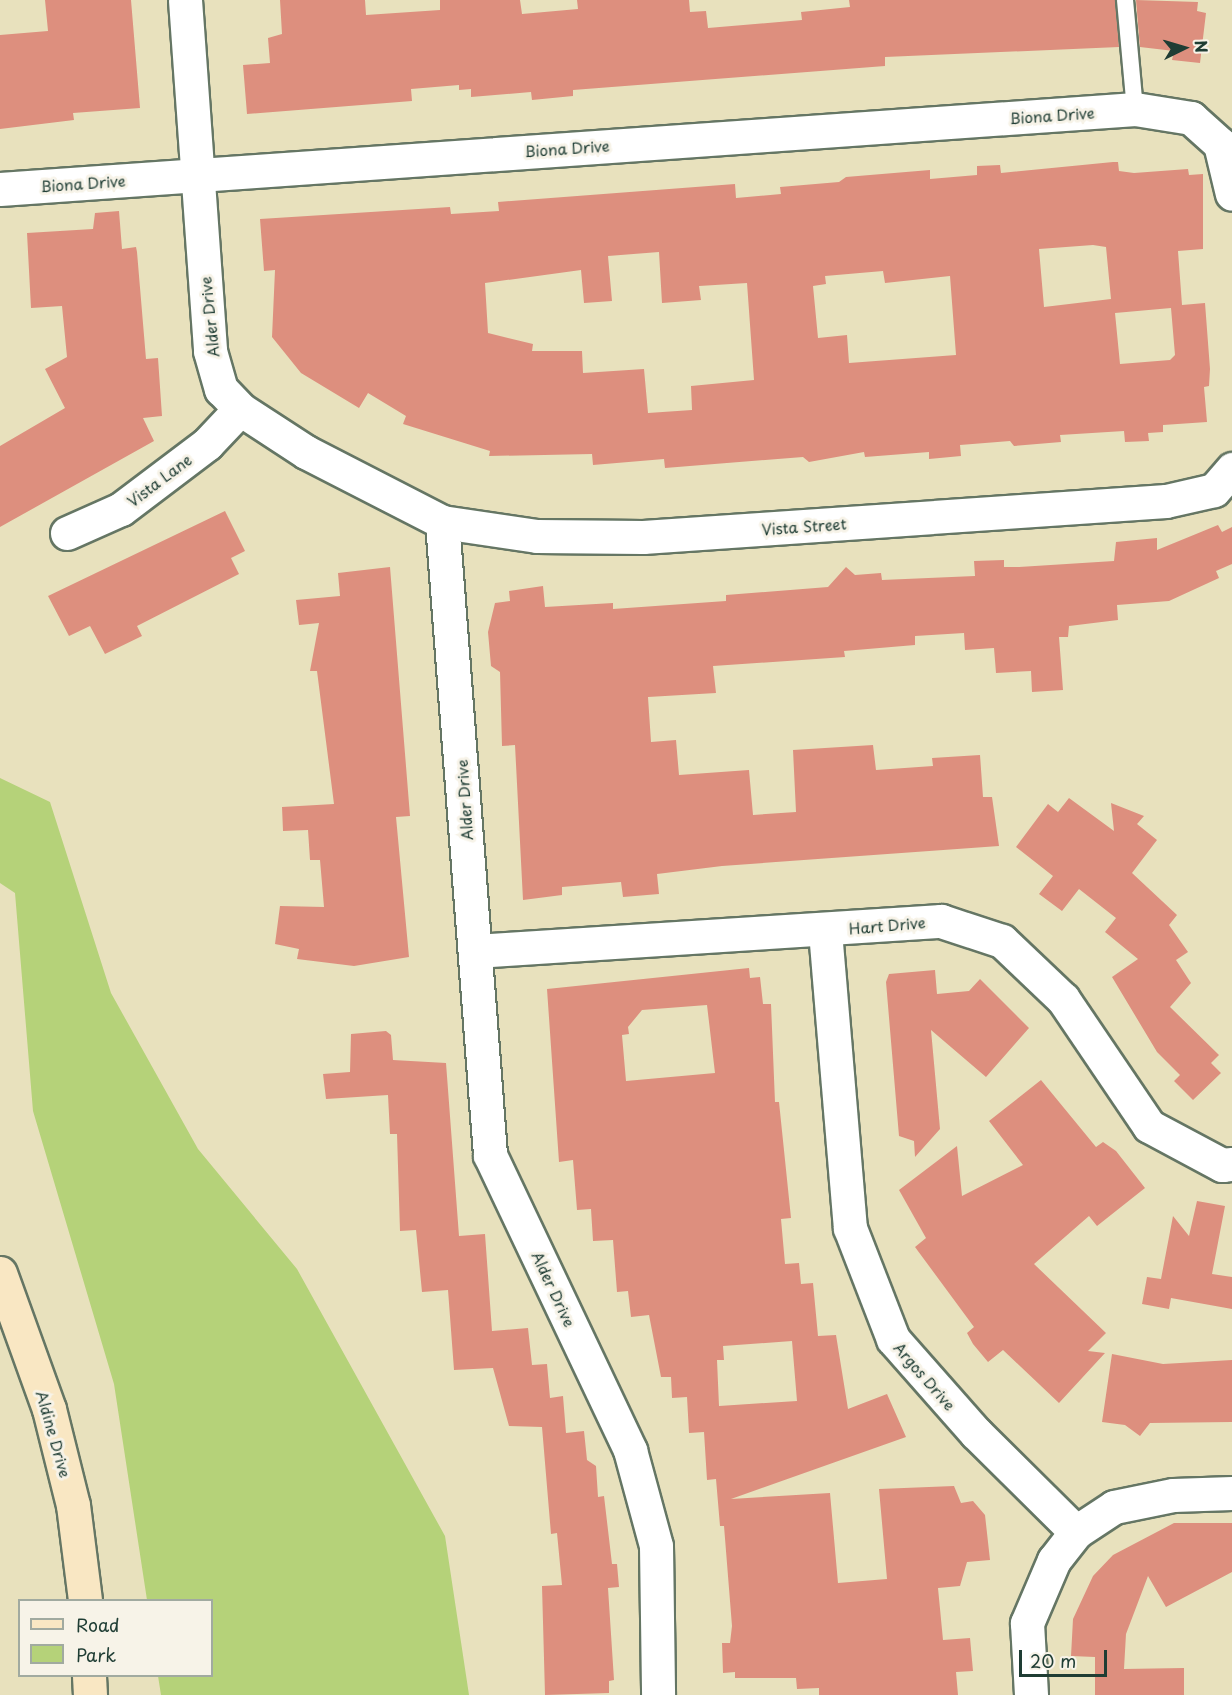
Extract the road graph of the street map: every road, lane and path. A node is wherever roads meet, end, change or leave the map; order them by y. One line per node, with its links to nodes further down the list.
1 (185, 0): 4 (street, Alder Drive)
2 (1125, 0): 3 (lane)
3 (1135, 109): 4 (street, Biona Drive); 6 (street, Biona Drive)
4 (197, 172): 5 (street, Biona Drive); 7 (street, Alder Drive)
5 (0, 189)
6 (1232, 194)
7 (240, 409): 9 (street, Alder Drive); 10 (street, Vista Lane)
8 (1232, 469): 9 (street, Vista Street)
9 (442, 522): 12 (street, Alder Drive)
10 (67, 533)
11 (825, 931): 12 (street, Hart Drive); 13 (street, Hart Drive); 16 (street, Argos Drive)
12 (475, 951): 20 (street, Alder Drive)
13 (1232, 1164)
14 (0, 1273): 17 (main road, Aldine Drive)
15 (1232, 1493): 16 (street)
16 (1076, 1532): 21 (street)
17 (85, 1599)
18 (89, 1677): 19 (main road)
19 (90, 1695)
20 (658, 1695)
21 (1031, 1695)

